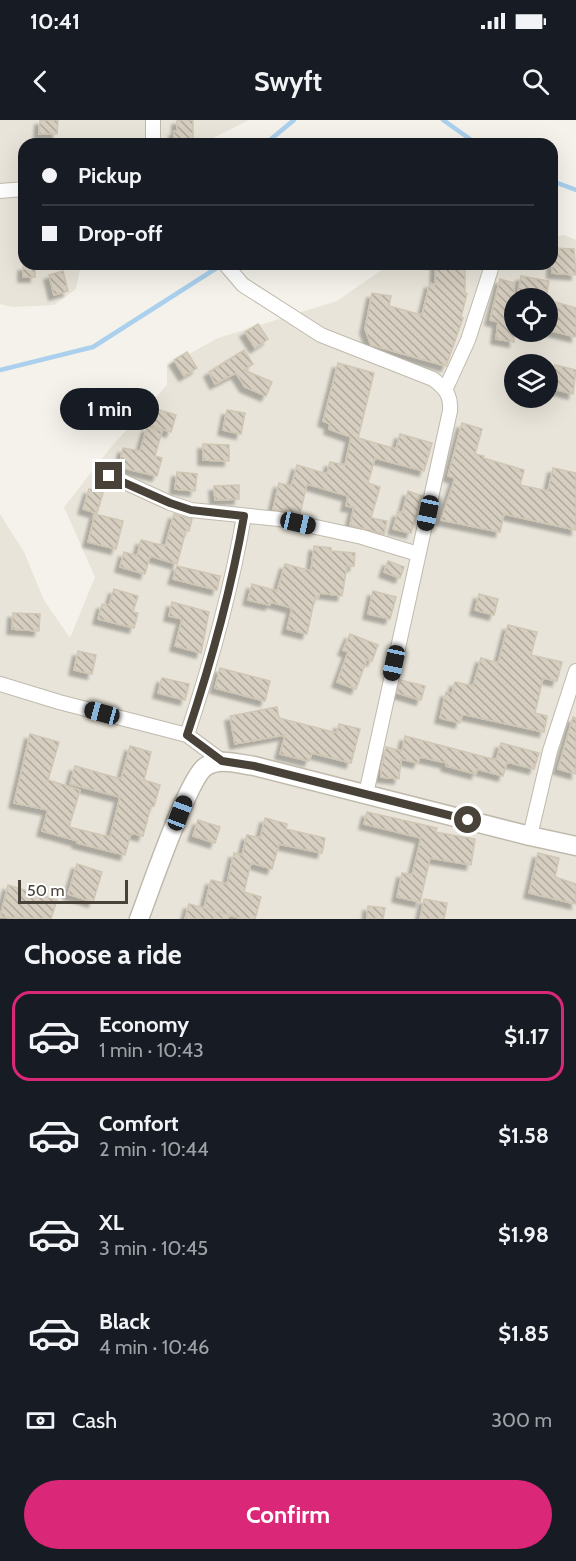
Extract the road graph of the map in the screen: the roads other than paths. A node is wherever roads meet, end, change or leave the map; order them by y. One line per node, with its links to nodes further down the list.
1 (153, 120): 2 (street)
2 (153, 138)
3 (18, 190): 4 (street)
4 (0, 191)
5 (230, 270): 7 (street)
6 (491, 270): 7 (street)
7 (446, 388): 10 (street)
8 (109, 476): 9 (street)
9 (244, 516): 10 (street); 13 (street)
10 (418, 554): 15 (street)
11 (576, 671): 16 (street)
12 (0, 684): 13 (street)
13 (187, 735): 14 (street)
14 (222, 761): 15 (street); 18 (street)
15 (366, 794): 16 (street)
16 (530, 836): 17 (street)
17 (576, 846)
18 (139, 919)

